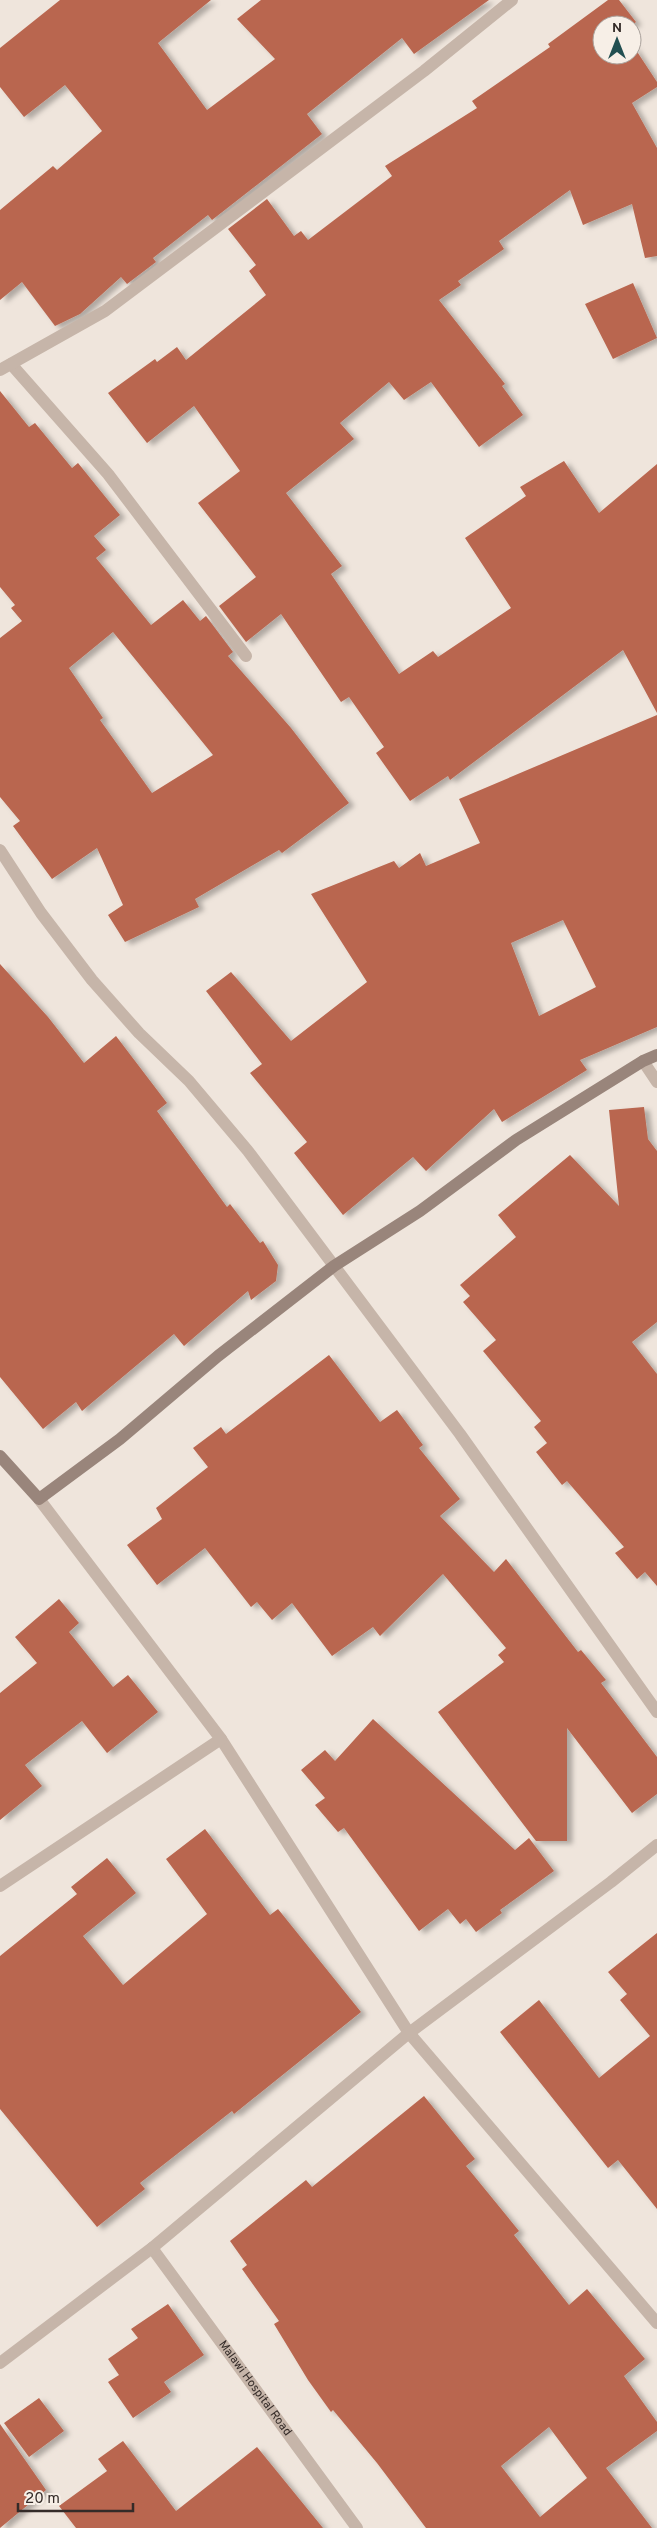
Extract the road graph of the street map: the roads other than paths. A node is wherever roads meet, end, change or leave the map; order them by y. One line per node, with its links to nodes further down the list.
1 (512, 0): 2 (street)
2 (6, 367): 3 (street)
3 (246, 656)
4 (0, 850): 8 (street)
5 (657, 1055): 6 (street)
6 (643, 1061): 7 (street); 8 (street)
7 (657, 1082)
8 (334, 1266): 10 (street); 11 (street)
9 (0, 1456): 10 (street)
10 (39, 1499): 12 (street)
11 (657, 1712)
12 (221, 1739): 14 (street); 15 (street)
13 (657, 1845): 15 (street)
14 (0, 1886)
15 (409, 2033): 16 (street); 17 (street)
16 (152, 2248): 18 (street); 19 (street, Malawi Hospital Road)
17 (657, 2323)
18 (0, 2363)
19 (357, 2528)

